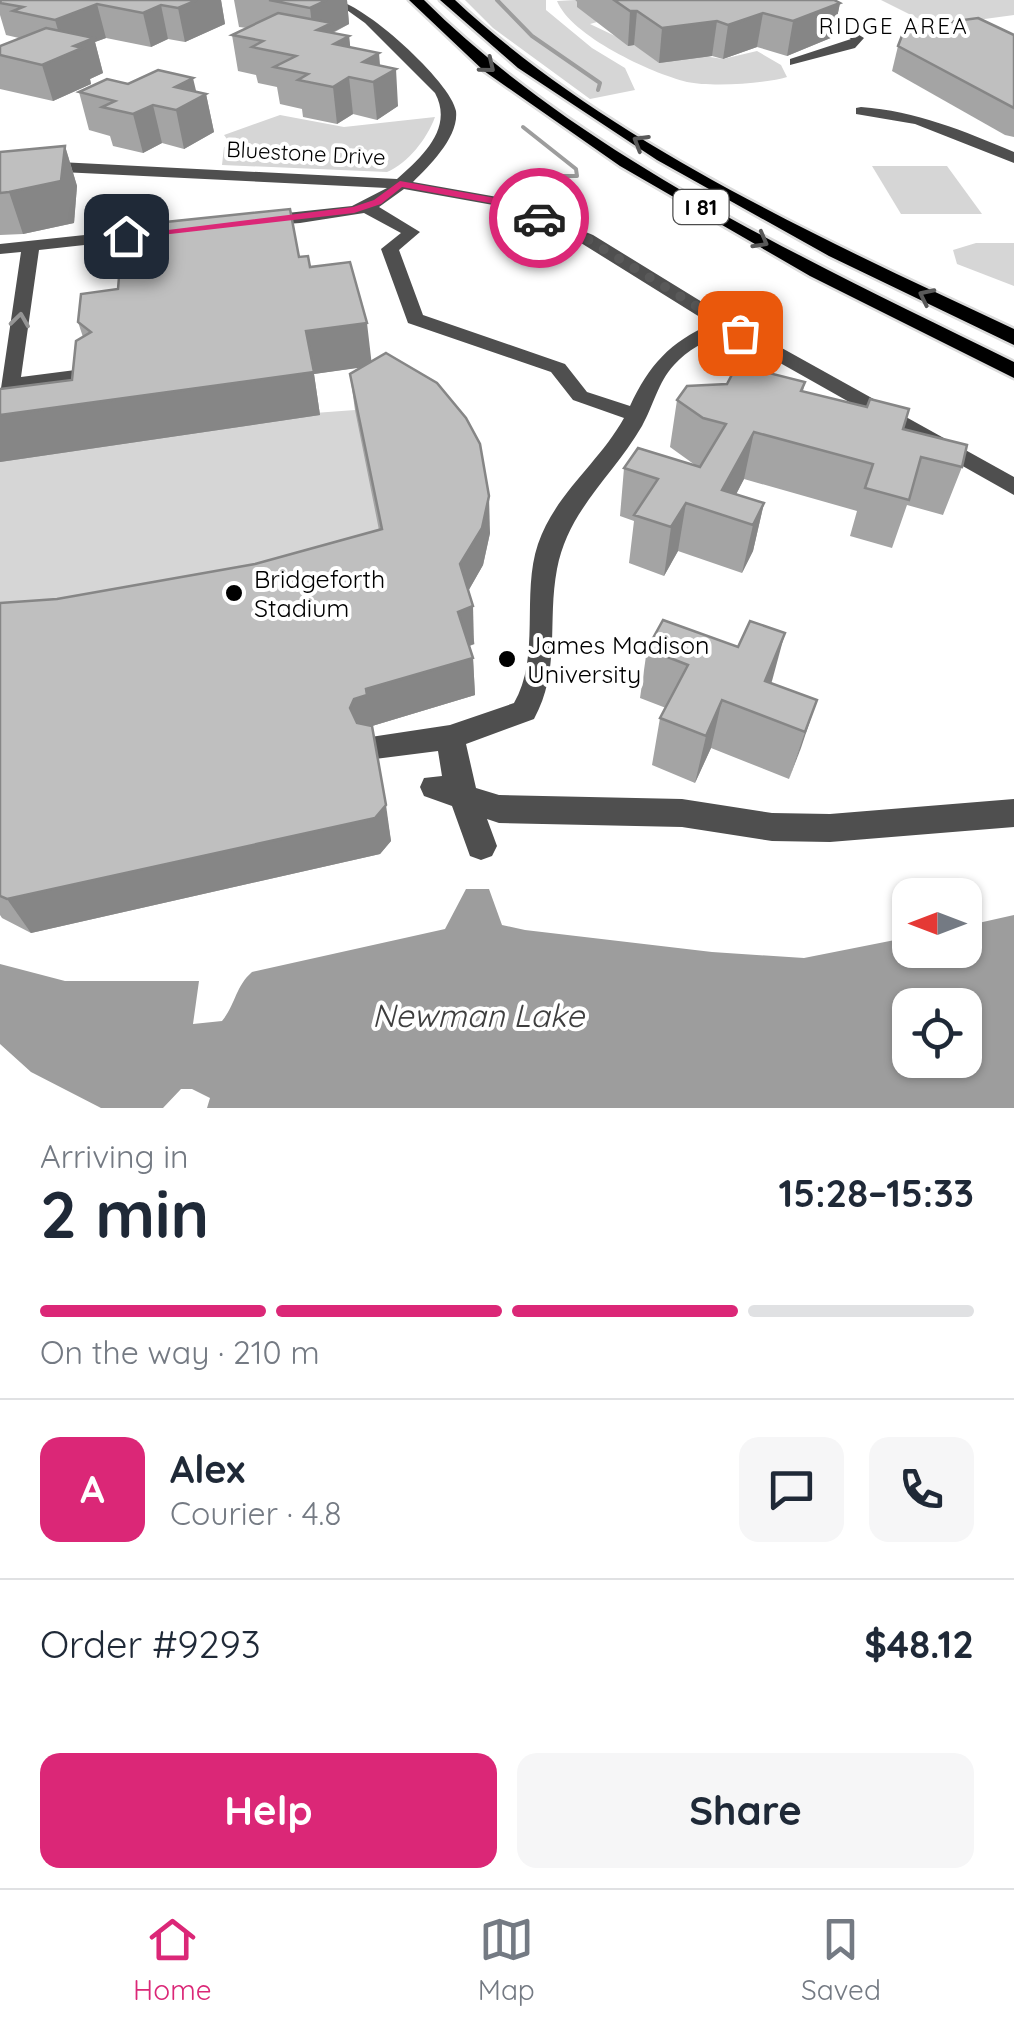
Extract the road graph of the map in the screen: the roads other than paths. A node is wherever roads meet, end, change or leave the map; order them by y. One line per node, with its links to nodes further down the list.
1 (339, 0): 11 (street)
2 (416, 0): 19 (highway, I 81, one-way to 19)
3 (447, 0): 18 (highway, I 81, one-way to 3)
4 (795, 0): 5 (street)
5 (794, 62)
6 (861, 112): 8 (street)
7 (192, 156): 10 (street)
8 (1014, 158)
9 (0, 164): 10 (street, Bluestone Drive)
10 (178, 170): 11 (street, Bluestone Drive)
11 (400, 184): 12 (street); 17 (street, Bluestone Drive)
12 (366, 207): 13 (street); 22 (street)
13 (234, 224)
14 (185, 229): 15 (street)
15 (29, 239): 16 (street); 21 (street, one-way to 15)
16 (0, 249)
17 (726, 326): 22 (street); 23 (street, Bluestone Drive)
18 (1014, 338)
19 (1014, 370)
20 (91, 374): 21 (street)
21 (4, 387)
22 (637, 415): 24 (street)
23 (1014, 487)
24 (450, 737): 25 (street); 27 (street)
25 (375, 747)
26 (435, 786): 27 (street)
27 (467, 798): 28 (street); 29 (street)
28 (1014, 813)
29 (481, 846)

